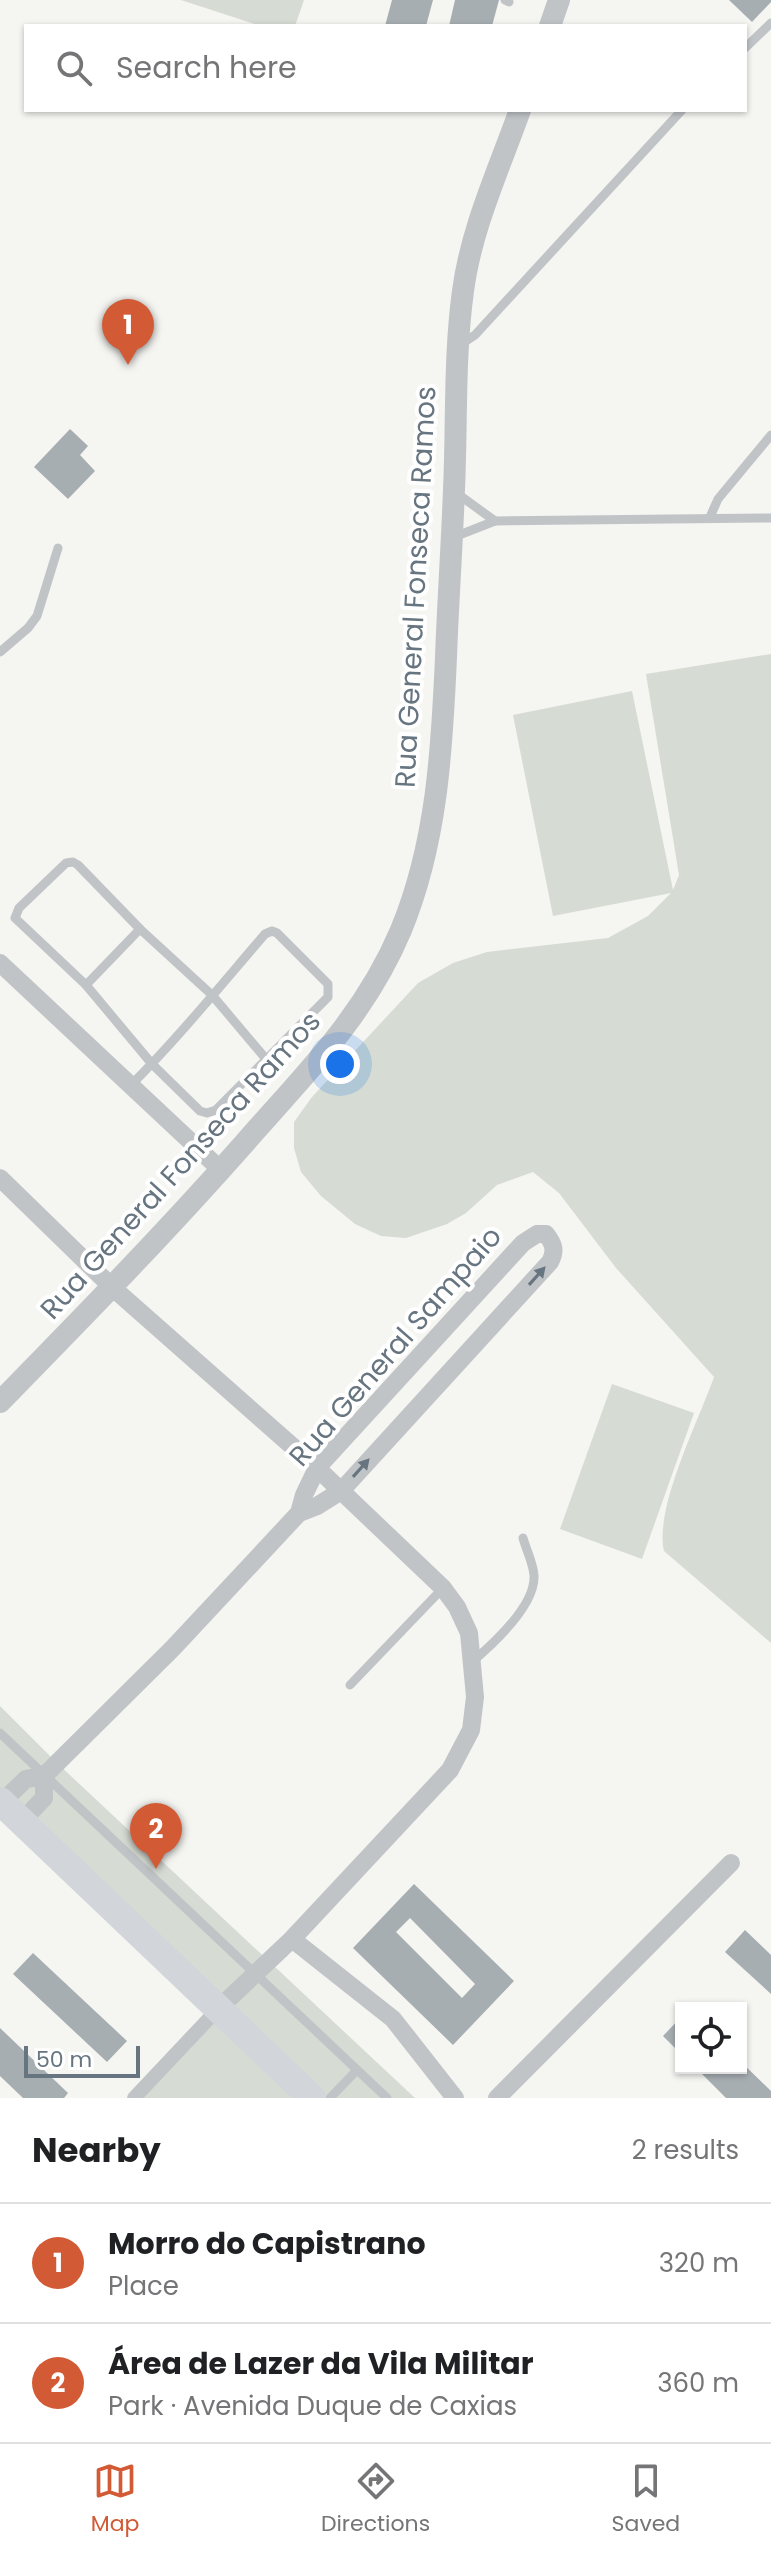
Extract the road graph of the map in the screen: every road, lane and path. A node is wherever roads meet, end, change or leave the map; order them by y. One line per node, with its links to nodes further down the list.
1 (559, 0): 3 (street)
2 (771, 23): 4 (lane)
3 (551, 24)
4 (747, 46)
5 (519, 112): 7 (street, Rua General Fonseca Ramos)
6 (680, 112): 7 (lane)
7 (457, 347): 9 (street, Rua General Fonseca Ramos)
8 (771, 435): 10 (lane)
9 (454, 492): 12 (lane); 13 (street, Rua General Fonseca Ramos)
10 (710, 517): 11 (lane); 12 (lane)
11 (771, 518)
12 (495, 521): 13 (lane)
13 (450, 539): 23 (street, Rua General Fonseca Ramos)
14 (58, 548): 15 (lane)
15 (0, 652)
16 (140, 929): 18 (lane); 18 (lane); 19 (lane)
17 (0, 963): 22 (street)
18 (86, 985): 21 (lane)
19 (212, 995): 20 (lane); 20 (lane); 21 (lane)
20 (266, 1059): 21 (lane)
21 (152, 1064): 22 (lane)
22 (130, 1086): 23 (street)
23 (221, 1170): 25 (street, Rua General Fonseca Ramos)
24 (0, 1178): 25 (street)
25 (113, 1288): 28 (street, Rua General Fonseca Ramos); 29 (street)
26 (425, 1350): 27 (street); 27 (street, Rua General Sampaio, one-way to 26); 29 (street, Rua General Sampaio)
27 (448, 1374): 30 (street, Rua General Sampaio, one-way to 27)
28 (0, 1402)
29 (317, 1468): 30 (street); 31 (street, Rua General Sampaio)
30 (341, 1491): 31 (street, Rua General Sampaio); 33 (street)
31 (299, 1513): 37 (street, Rua General Sampaio)
32 (523, 1538): 34 (lane)
33 (443, 1588): 34 (street); 35 (lane)
34 (473, 1661): 41 (street)
35 (350, 1685)
36 (0, 1733): 37 (lane)
37 (44, 1776): 38 (street, Rua General Sampaio); 39 (street, Rua General Sampaio); 42 (lane)
38 (1, 1801): 39 (main road)
39 (22, 1821): 43 (main road)
40 (731, 1863): 50 (street)
41 (292, 1939): 42 (street); 49 (street)
42 (255, 1974): 43 (street); 44 (lane)
43 (218, 2009): 45 (street); 46 (main road)
44 (357, 2070): 47 (lane); 48 (lane)
45 (134, 2098)
46 (312, 2098)
47 (330, 2098)
48 (387, 2098)
49 (455, 2098)
50 (497, 2098)

